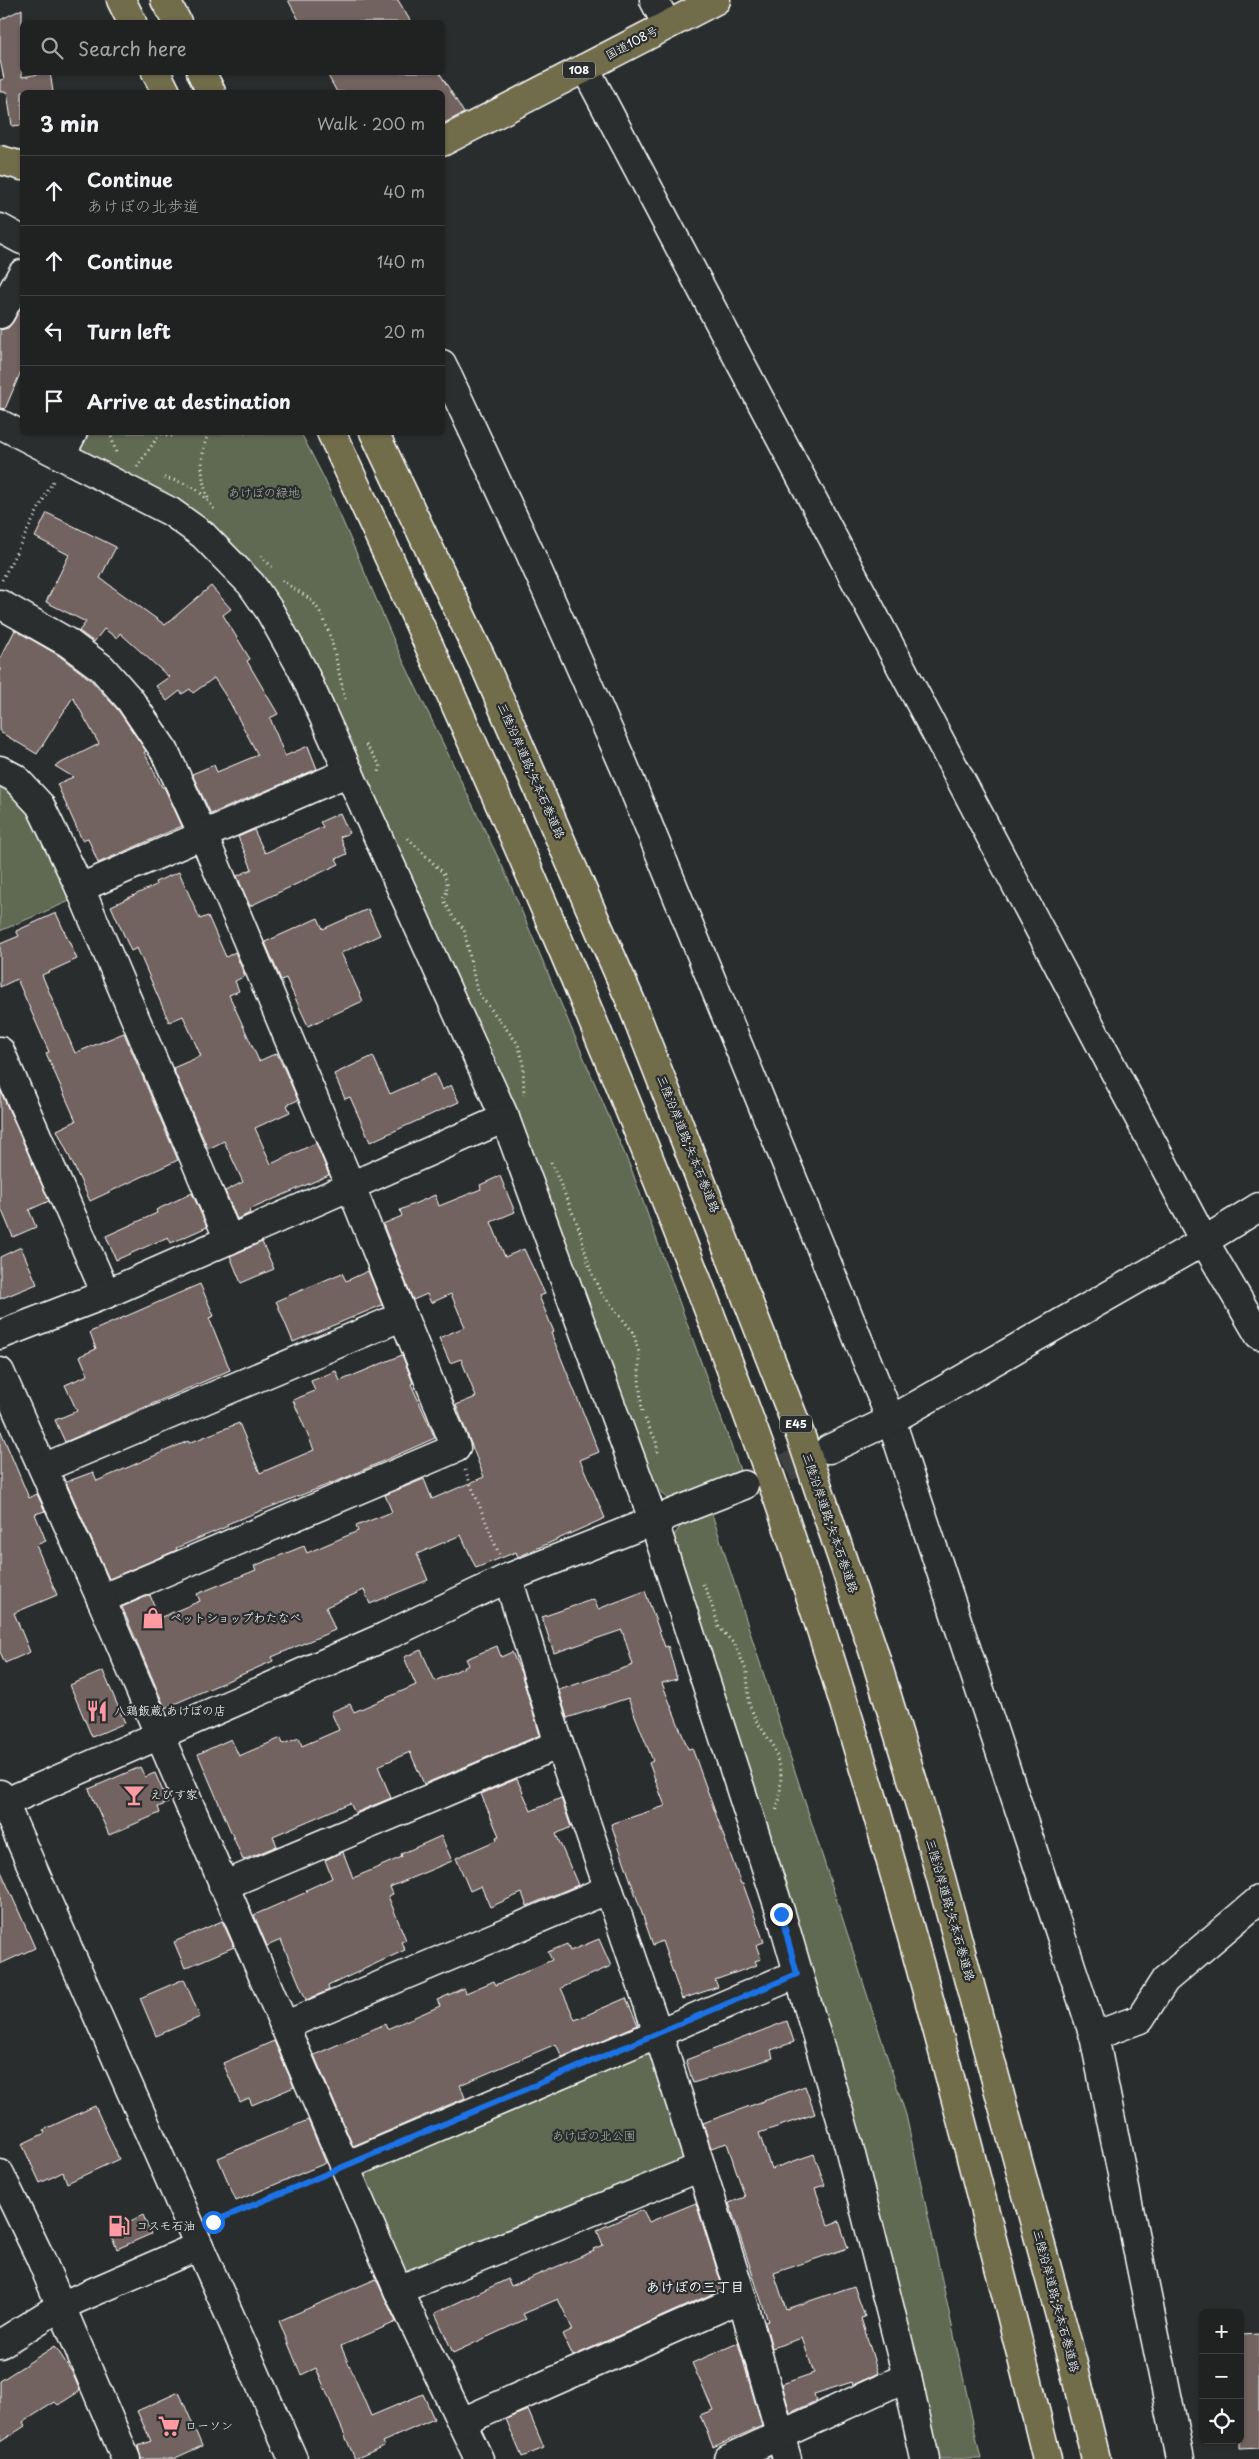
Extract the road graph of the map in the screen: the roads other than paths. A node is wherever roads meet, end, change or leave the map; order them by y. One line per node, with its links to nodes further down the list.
1 (121, 0): 5 (highway)
2 (166, 0): 6 (highway)
3 (654, 0): 7 (street)
4 (716, 0): 7 (highway, 国道108号 / 108)
5 (131, 20)
6 (175, 20)
7 (667, 25): 8 (highway, 国道108号 / 108)
8 (584, 68): 13 (highway, 国道108号 / 108); 37 (street)
9 (158, 75): 11 (highway)
10 (202, 75): 12 (highway)
11 (165, 90)
12 (210, 90)
13 (445, 140)
14 (0, 160): 15 (highway)
15 (20, 165)
16 (0, 228): 17 (street)
17 (20, 239)
18 (20, 278): 19 (street)
19 (0, 314)
20 (445, 370): 43 (street)
21 (0, 424): 22 (street)
22 (20, 433)
23 (23, 435): 26 (street)
24 (332, 435): 76 (highway)
25 (375, 435): 77 (highway, 三陸沿岸道路;矢本石巻道路 / E45)
26 (64, 454): 29 (street)
27 (0, 604): 30 (street)
28 (0, 770): 31 (street)
29 (348, 772): 30 (street); 33 (street)
30 (203, 835): 31 (street); 34 (street)
31 (80, 888): 36 (street)
32 (0, 1052): 38 (street)
33 (505, 1118): 34 (street); 47 (street)
34 (351, 1187): 36 (street); 39 (street)
35 (1259, 1207): 37 (street)
36 (230, 1240): 38 (street)
37 (1204, 1241): 41 (street); 43 (street)
38 (106, 1294): 40 (street)
39 (403, 1316): 45 (street); 49 (street)
40 (0, 1335)
41 (1259, 1335)
42 (0, 1372): 45 (street)
43 (891, 1420): 44 (street); 59 (street)
44 (829, 1449)
45 (43, 1468): 49 (street)
46 (744, 1485): 47 (street)
47 (654, 1522): 48 (street); 56 (street)
48 (508, 1578): 50 (street); 51 (street)
49 (101, 1599): 50 (street)
50 (160, 1735): 52 (street); 53 (street)
51 (559, 1744): 53 (street); 54 (street)
52 (2, 1799): 63 (street)
53 (223, 1886): 57 (street)
54 (609, 1889): 57 (street); 58 (street)
55 (1259, 1900): 59 (street)
56 (797, 1974): 58 (street); 68 (street)
57 (284, 2026): 60 (street)
58 (658, 2033): 60 (street); 61 (street)
59 (1094, 2036): 78 (street)
60 (346, 2166): 64 (street)
61 (701, 2167): 64 (street); 65 (street)
62 (0, 2174): 66 (street)
63 (199, 2246): 66 (street); 72 (street)
64 (398, 2290): 69 (street)
65 (742, 2298): 69 (street); 70 (street)
66 (61, 2306): 67 (street); 71 (street)
67 (0, 2344)
68 (907, 2377): 70 (street); 75 (street)
69 (462, 2422): 73 (street)
70 (785, 2448): 74 (street)
71 (126, 2459)
72 (292, 2459)
73 (479, 2459)
74 (728, 2459)
75 (925, 2459)
76 (1047, 2459)
77 (1096, 2459)
78 (1180, 2459)

